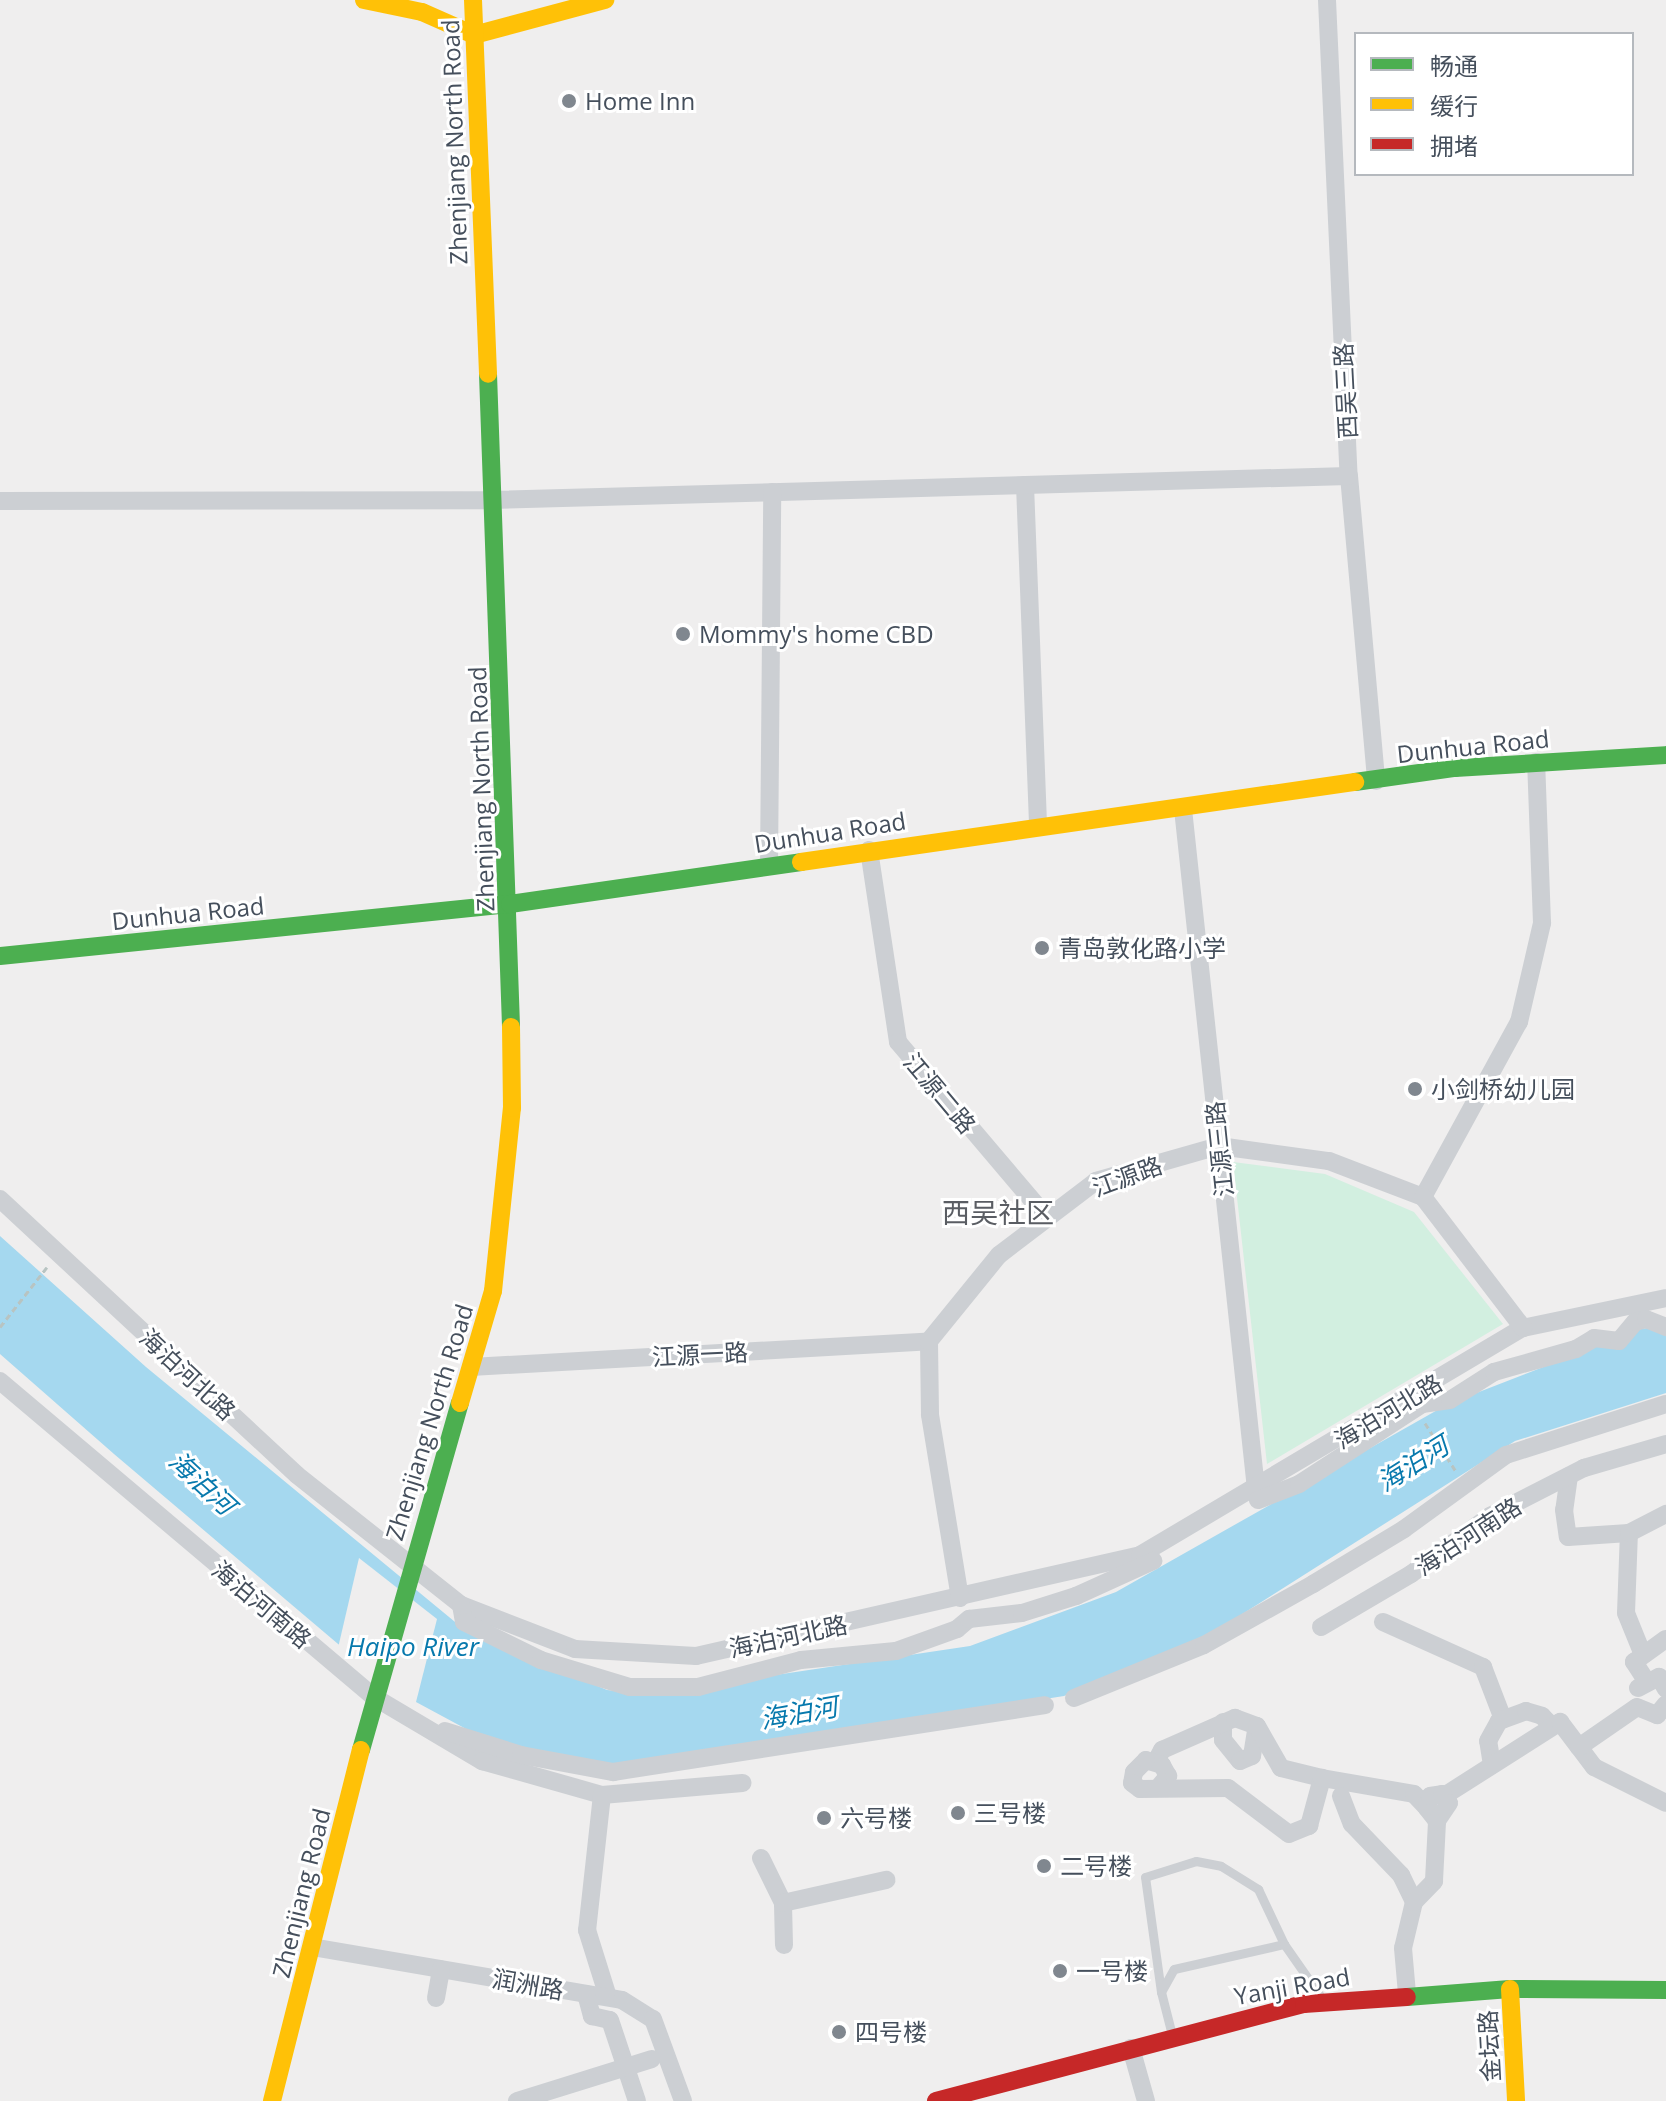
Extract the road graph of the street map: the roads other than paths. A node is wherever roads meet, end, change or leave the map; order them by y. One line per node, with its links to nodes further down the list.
1 (364, 0): 5 (street)
2 (473, 0): 5 (street, Zhenjiang North Road)
3 (605, 0): 5 (street)
4 (1327, 0): 6 (street, 西吴三路)
5 (474, 35): 9 (street, Zhenjiang North Road)
6 (1349, 476): 7 (street); 13 (street, 西吴三路)
7 (1025, 485): 8 (street); 15 (street)
8 (772, 492): 9 (street); 17 (street)
9 (493, 500): 10 (street); 18 (street, Zhenjiang North Road)
10 (0, 501)
11 (1666, 755): 12 (street, Dunhua Road)
12 (1536, 762): 13 (street, Dunhua Road); 21 (street)
13 (1376, 781): 14 (street, Dunhua Road)
14 (1183, 809): 15 (street, Dunhua Road); 20 (street, 江源三路)
15 (1038, 825): 16 (street, Dunhua Road)
16 (869, 850): 17 (street, Dunhua Road); 23 (street, 江源二路)
17 (769, 865): 18 (street, Dunhua Road)
18 (510, 904): 19 (street, Dunhua Road); 28 (street, Zhenjiang North Road)
19 (1, 954)
20 (1219, 1146): 21 (street, 江源路); 23 (street, 江源路); 33 (street, 江源三路)
21 (1423, 1197): 26 (street)
22 (0, 1199): 36 (street, 海泊河北路)
23 (1047, 1218): 27 (street, 江源路)
24 (1666, 1298): 26 (street, 海泊河北路)
25 (1666, 1327): 38 (street)
26 (1523, 1328): 33 (street, 海泊河北路)
27 (929, 1341): 28 (street, 江源一路); 37 (street)
28 (471, 1367): 36 (street, Zhenjiang North Road)
29 (0, 1381): 45 (street, 海泊河南路)
30 (1666, 1404): 46 (street)
31 (1666, 1444): 32 (street, 海泊河南路)
32 (1569, 1476): 35 (street); 40 (street, 海泊河南路)
33 (1256, 1489): 37 (street, 海泊河北路)
34 (1666, 1514): 35 (street)
35 (1629, 1533): 42 (street)
36 (412, 1564): 38 (street, 海泊河北路); 45 (street, Zhenjiang North Road)
37 (960, 1598): 38 (street, 海泊河北路)
38 (461, 1605)
39 (1383, 1622): 50 (street)
40 (1321, 1627)
41 (1666, 1639): 42 (street)
42 (1643, 1655): 43 (street)
43 (1647, 1682): 44 (street); 49 (street)
44 (1666, 1689)
45 (374, 1697): 51 (street, 海泊河南路); 71 (street, Zhenjiang Road)
46 (1074, 1698)
47 (1666, 1704): 49 (street)
48 (1045, 1705): 51 (street)
49 (1637, 1707): 55 (street)
50 (1503, 1719): 54 (street); 57 (street)
51 (416, 1722): 61 (street, 海泊河南路)
52 (1223, 1722): 53 (street); 53 (street); 56 (street)
53 (1257, 1726): 58 (street)
54 (1552, 1726): 55 (street); 57 (street)
55 (1579, 1747): 63 (street)
56 (1156, 1761): 60 (street); 60 (street)
57 (1492, 1765): 64 (street)
58 (1322, 1778): 60 (street); 64 (street)
59 (742, 1783): 61 (street, 海泊河南路)
60 (1158, 1788)
61 (602, 1795): 78 (street)
62 (1341, 1796): 67 (street)
63 (1666, 1803)
64 (1432, 1814): 67 (street)
65 (761, 1858): 68 (street)
66 (886, 1880): 68 (street)
67 (1414, 1902): 77 (street)
68 (783, 1903): 70 (street)
69 (1284, 1944): 75 (lane); 75 (lane); 80 (lane)
70 (784, 1945)
71 (312, 1947): 72 (street, 润洲路); 85 (street, Zhenjiang Road)
72 (441, 1969): 76 (street, 润洲路); 79 (street)
73 (1510, 1989): 74 (street, Yanji Road); 77 (street, Yanji Road); 91 (street, 金坛路)
74 (1666, 1990)
75 (1161, 1992): 81 (lane)
76 (586, 1994): 78 (street, 润洲路); 84 (street)
77 (1407, 1994): 80 (street, Yanji Road)
78 (608, 1997): 88 (street, 润洲路)
79 (436, 1998)
80 (1324, 2001): 81 (street, Yanji Road)
81 (1172, 2035): 82 (street, Yanji Road)
82 (1131, 2048): 89 (street, Yanji Road); 90 (street)
83 (652, 2059): 84 (street)
84 (627, 2067): 86 (street); 87 (street)
85 (272, 2101)
86 (517, 2101)
87 (637, 2101)
88 (683, 2101)
89 (936, 2101)
90 (1146, 2101)
91 (1516, 2101)

